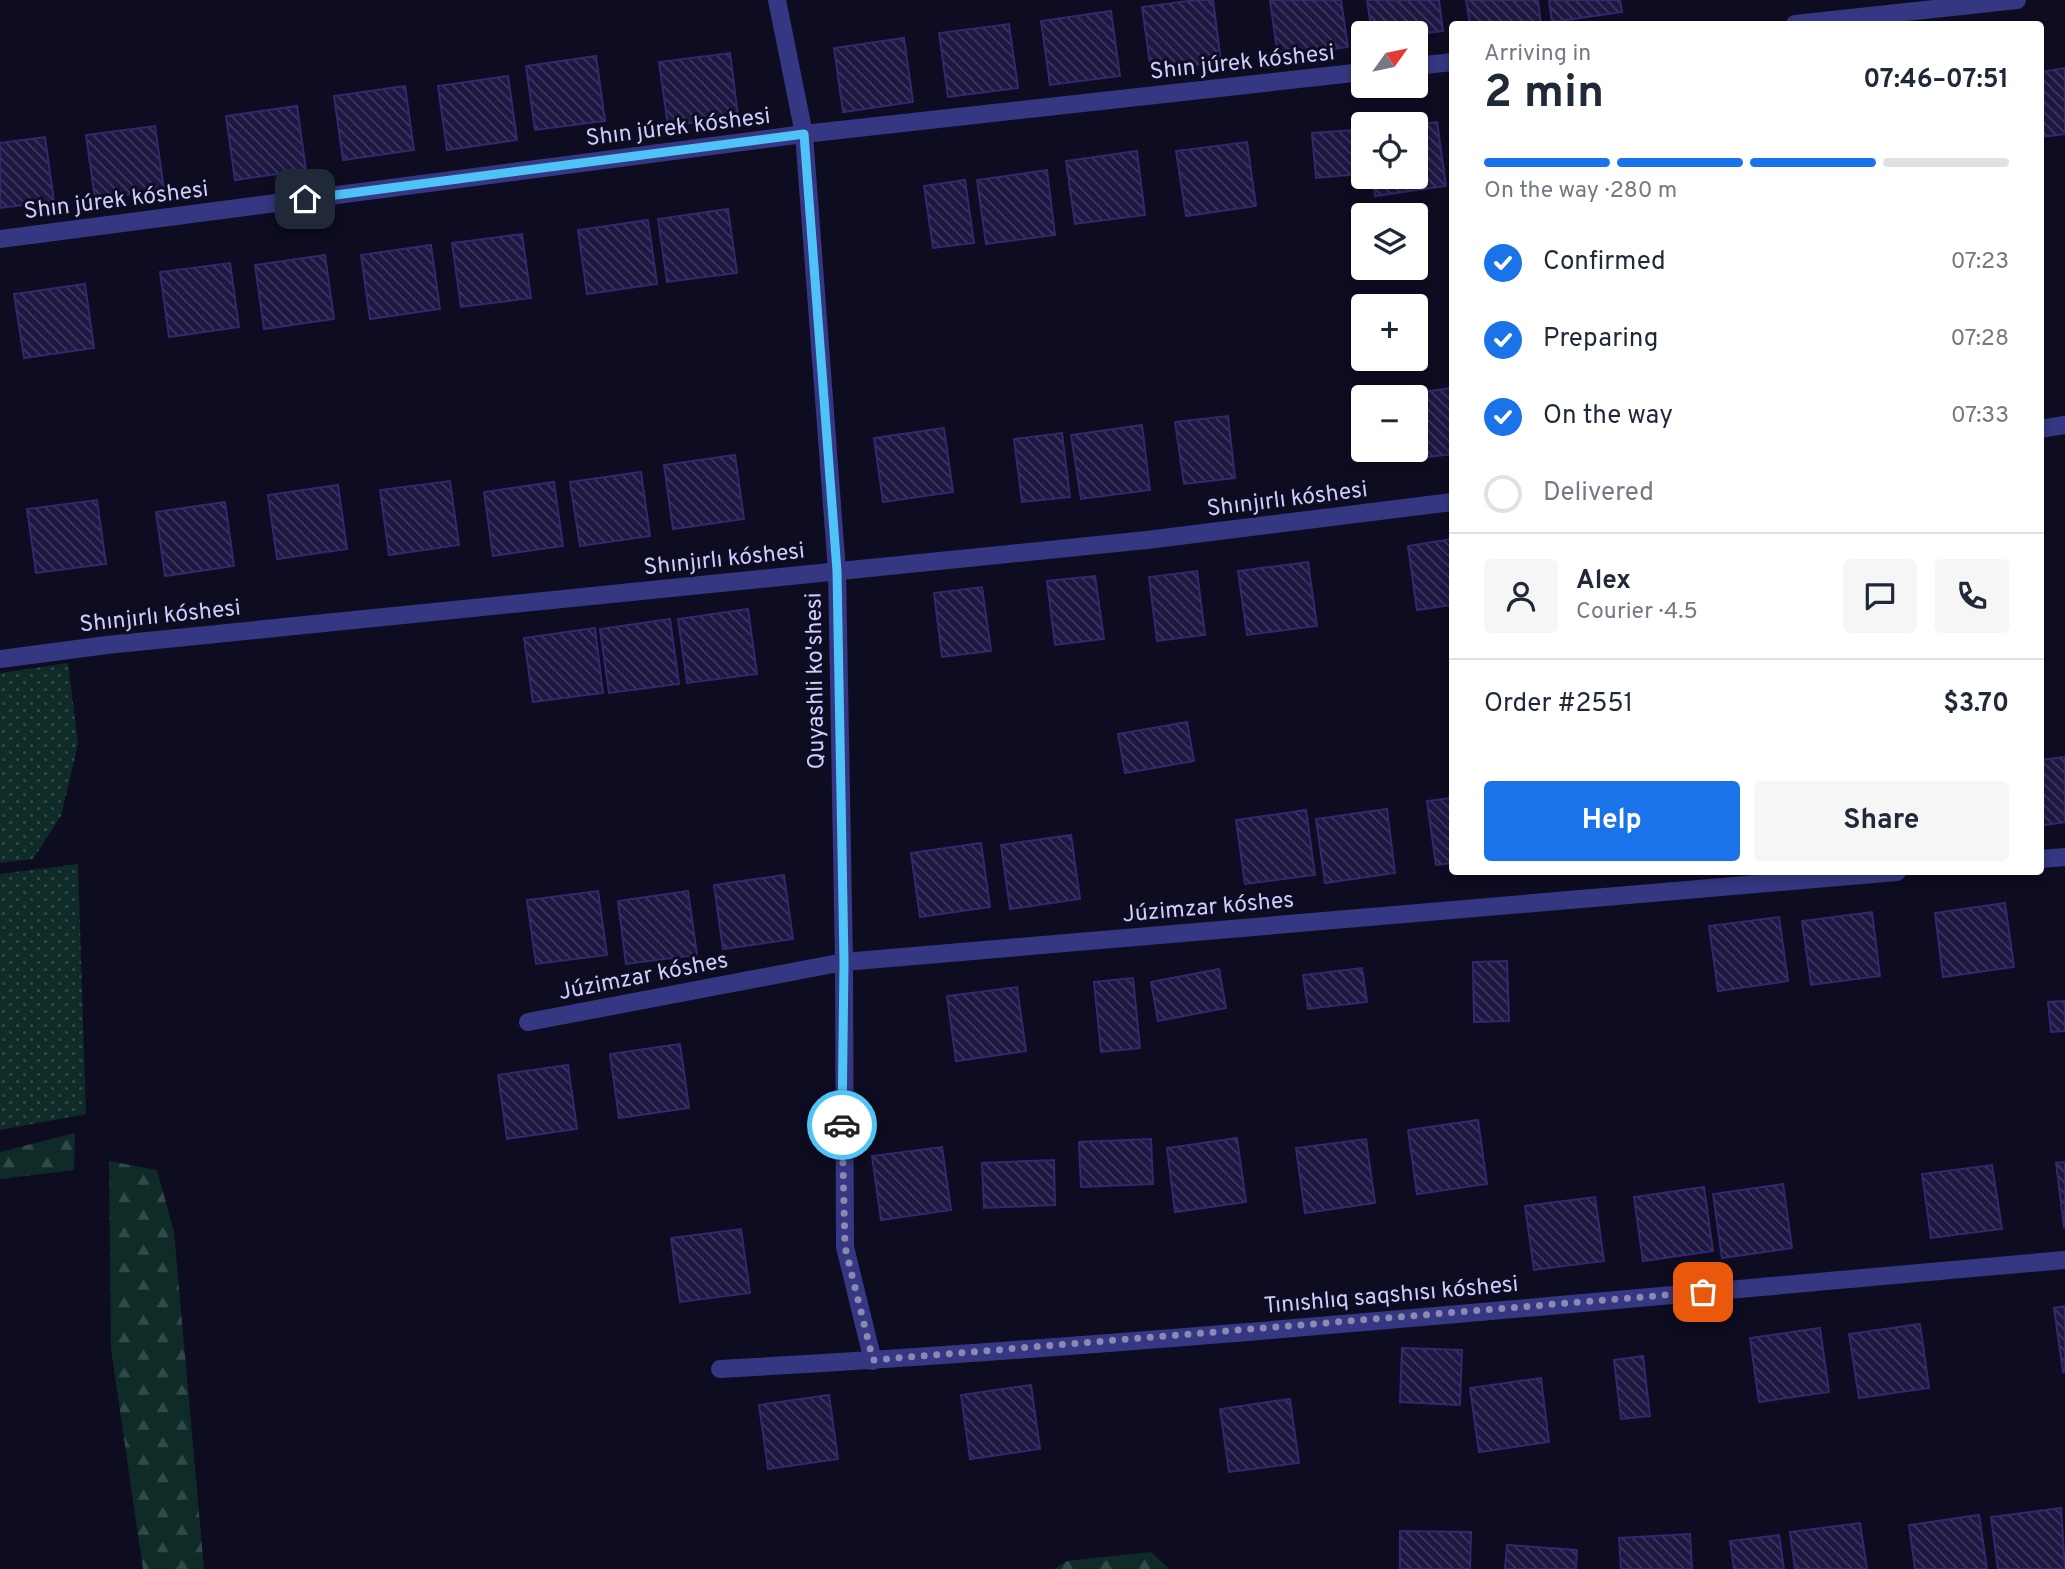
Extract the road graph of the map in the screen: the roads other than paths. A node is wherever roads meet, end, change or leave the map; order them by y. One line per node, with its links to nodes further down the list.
1 (778, 0): 7 (street, Quyashli ko'shesi)
2 (2017, 0): 3 (street)
3 (1824, 21)
4 (1449, 62): 5 (street)
5 (1428, 65)
6 (1351, 73): 7 (street, Shın júrek kóshesi)
7 (804, 134): 8 (street, Shın júrek kóshesi); 12 (street, Quyashli ko'shesi)
8 (0, 239)
9 (2065, 425): 10 (street)
10 (2044, 428)
11 (1449, 502): 12 (street, Shınjırlı kóshesi)
12 (837, 571): 13 (street, Shınjırlı kóshesi); 17 (street, Quyashli ko'shesi)
13 (0, 659)
14 (2065, 857): 15 (street)
15 (2044, 859)
16 (1862, 875): 17 (street, Júzimzar kóshes)
17 (844, 962): 18 (street, Júzimzar kóshes); 20 (street, Quyashli ko'shesi)
18 (528, 1022)
19 (2065, 1260): 20 (street, Tınıshlıq saqshısı kóshesi)
20 (873, 1360): 21 (street, Tınıshlıq saqshısı kóshesi)
21 (720, 1369)

